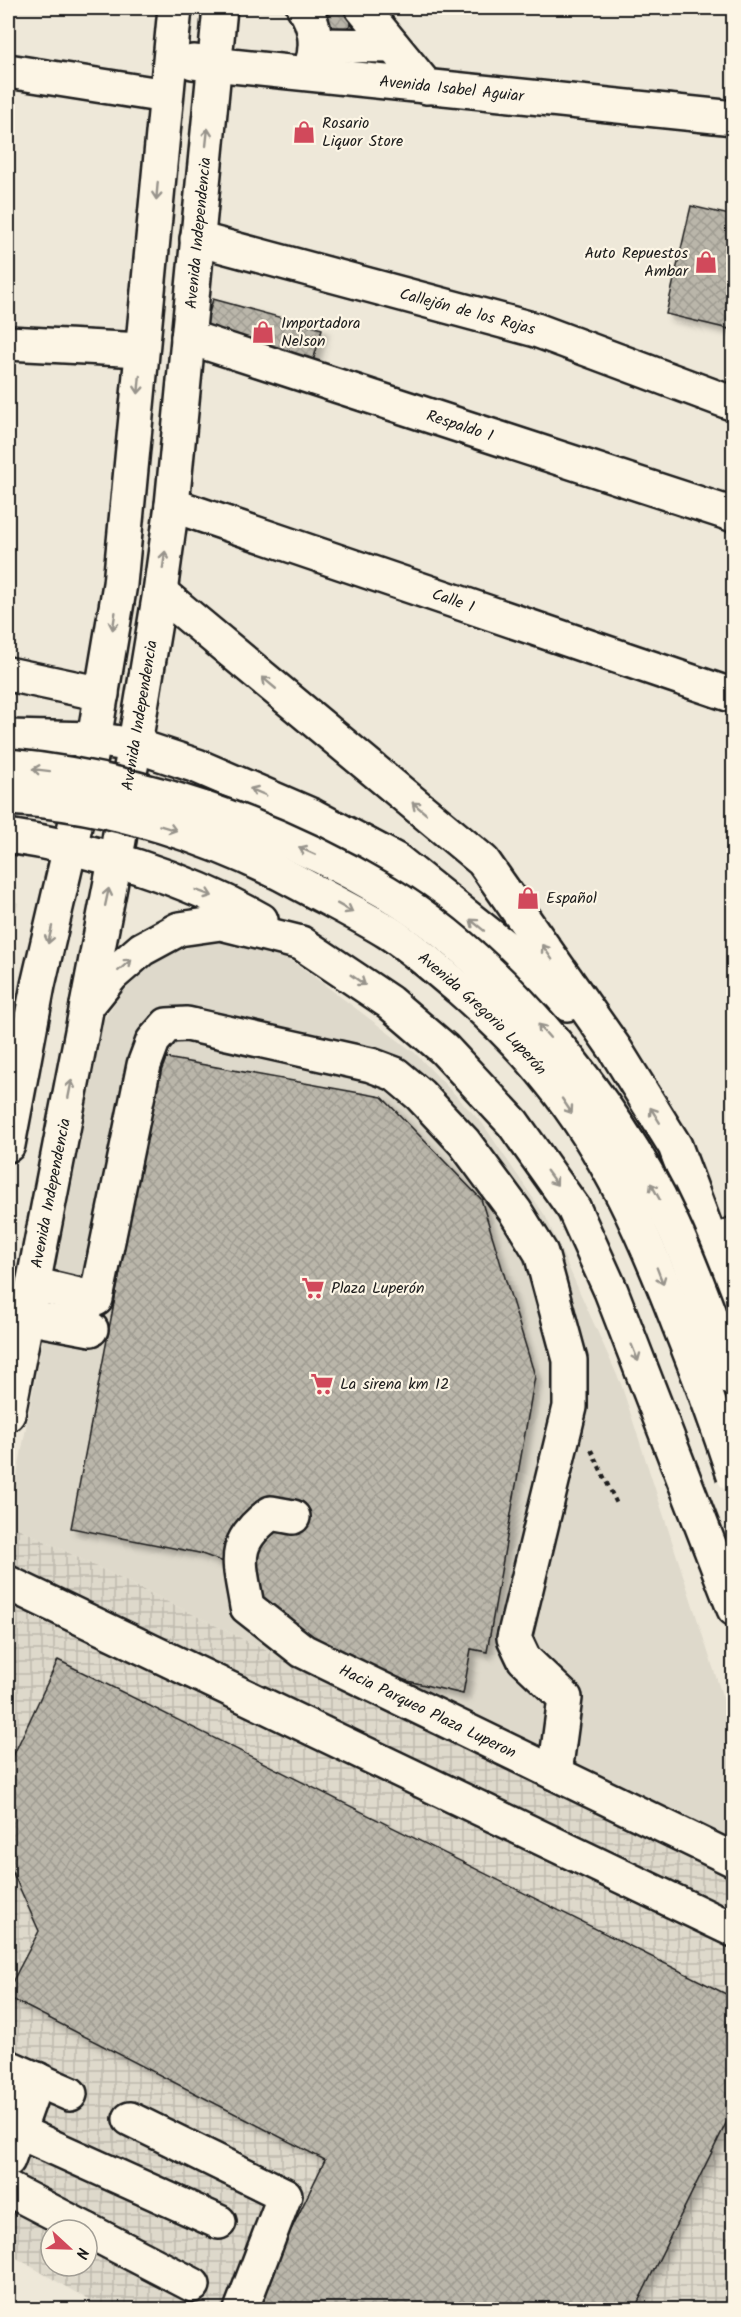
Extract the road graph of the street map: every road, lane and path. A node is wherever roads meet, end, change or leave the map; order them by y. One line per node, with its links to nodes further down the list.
1 (175, 8): 7 (main road)
2 (220, 8): 8 (main road, Avenida Independencia)
3 (304, 8): 6 (main road)
4 (362, 8): 5 (main road)
5 (393, 46): 6 (main road); 10 (main road)
6 (312, 59): 8 (main road, Avenida Isabel Aguiar); 10 (main road, Avenida Isabel Aguiar)
7 (170, 60): 8 (main road, Avenida Isabel Aguiar); 11 (main road)
8 (214, 63): 13 (main road, Avenida Independencia, one-way to 8)
9 (8, 71): 11 (main road)
10 (427, 87): 12 (main road, Avenida Isabel Aguiar)
11 (166, 96): 16 (main road, one-way to 16)
12 (734, 118)
13 (197, 239): 14 (main road, Avenida Independencia); 17 (main road, Callejón de los Rojas)
14 (188, 337): 18 (main road, Avenida Independencia); 19 (main road, Respaldo 1)
15 (8, 343): 16 (main road)
16 (142, 350): 22 (main road, one-way to 22)
17 (734, 404)
18 (172, 505): 20 (main road, Avenida Independencia, one-way to 18); 23 (main road, Calle 1)
19 (734, 514)
20 (160, 592): 26 (main road, Avenida Independencia); 34 (main road, one-way to 20)
21 (8, 674): 22 (main road)
22 (102, 694): 25 (main road)
23 (734, 696)
24 (8, 737): 25 (main road)
25 (94, 739): 26 (main road); 30 (main road)
26 (134, 745): 31 (main road, Avenida Independencia); 34 (main road, one-way to 26)
27 (8, 766): 41 (main road, Avenida Gregorio Luperón, one-way to 27, bridge)
28 (8, 798): 44 (main road, Avenida Gregorio Luperón, one-way to 44, bridge)
29 (8, 836): 30 (main road)
30 (70, 849): 31 (main road); 35 (main road, one-way to 35)
31 (115, 860): 32 (main road, one-way to 32); 33 (main road, Avenida Independencia, one-way to 31)
32 (302, 943): 33 (main road, one-way to 32); 48 (main road, one-way to 48)
33 (85, 1008): 37 (main road, Avenida Independencia, one-way to 33)
34 (615, 1048): 36 (main road, one-way to 34)
35 (8, 1145)
36 (722, 1239): 38 (main road)
37 (33, 1284): 39 (main road, Avenida Independencia); 42 (main road)
38 (734, 1304)
39 (26, 1317): 40 (main road); 43 (main road, Avenida Independencia)
40 (90, 1329)
41 (734, 1380)
42 (570, 1407): 45 (path); 49 (main road)
43 (8, 1414)
44 (734, 1476)
45 (617, 1504)
46 (293, 1517): 49 (main road, Hacia Parqueo Plaza Luperon)
47 (8, 1583): 51 (main road)
48 (734, 1609)
49 (555, 1773): 50 (main road, Hacia Parqueo Plaza Luperon)
50 (734, 1860)
51 (734, 1930)
52 (22, 2073): 53 (main road); 55 (main road)
53 (70, 2094)
54 (130, 2119): 61 (main road)
55 (11, 2140): 58 (main road)
56 (8, 2189): 57 (main road)
57 (64, 2218)
58 (219, 2222)
59 (99, 2236): 60 (main road)
60 (193, 2285)
61 (241, 2310)

